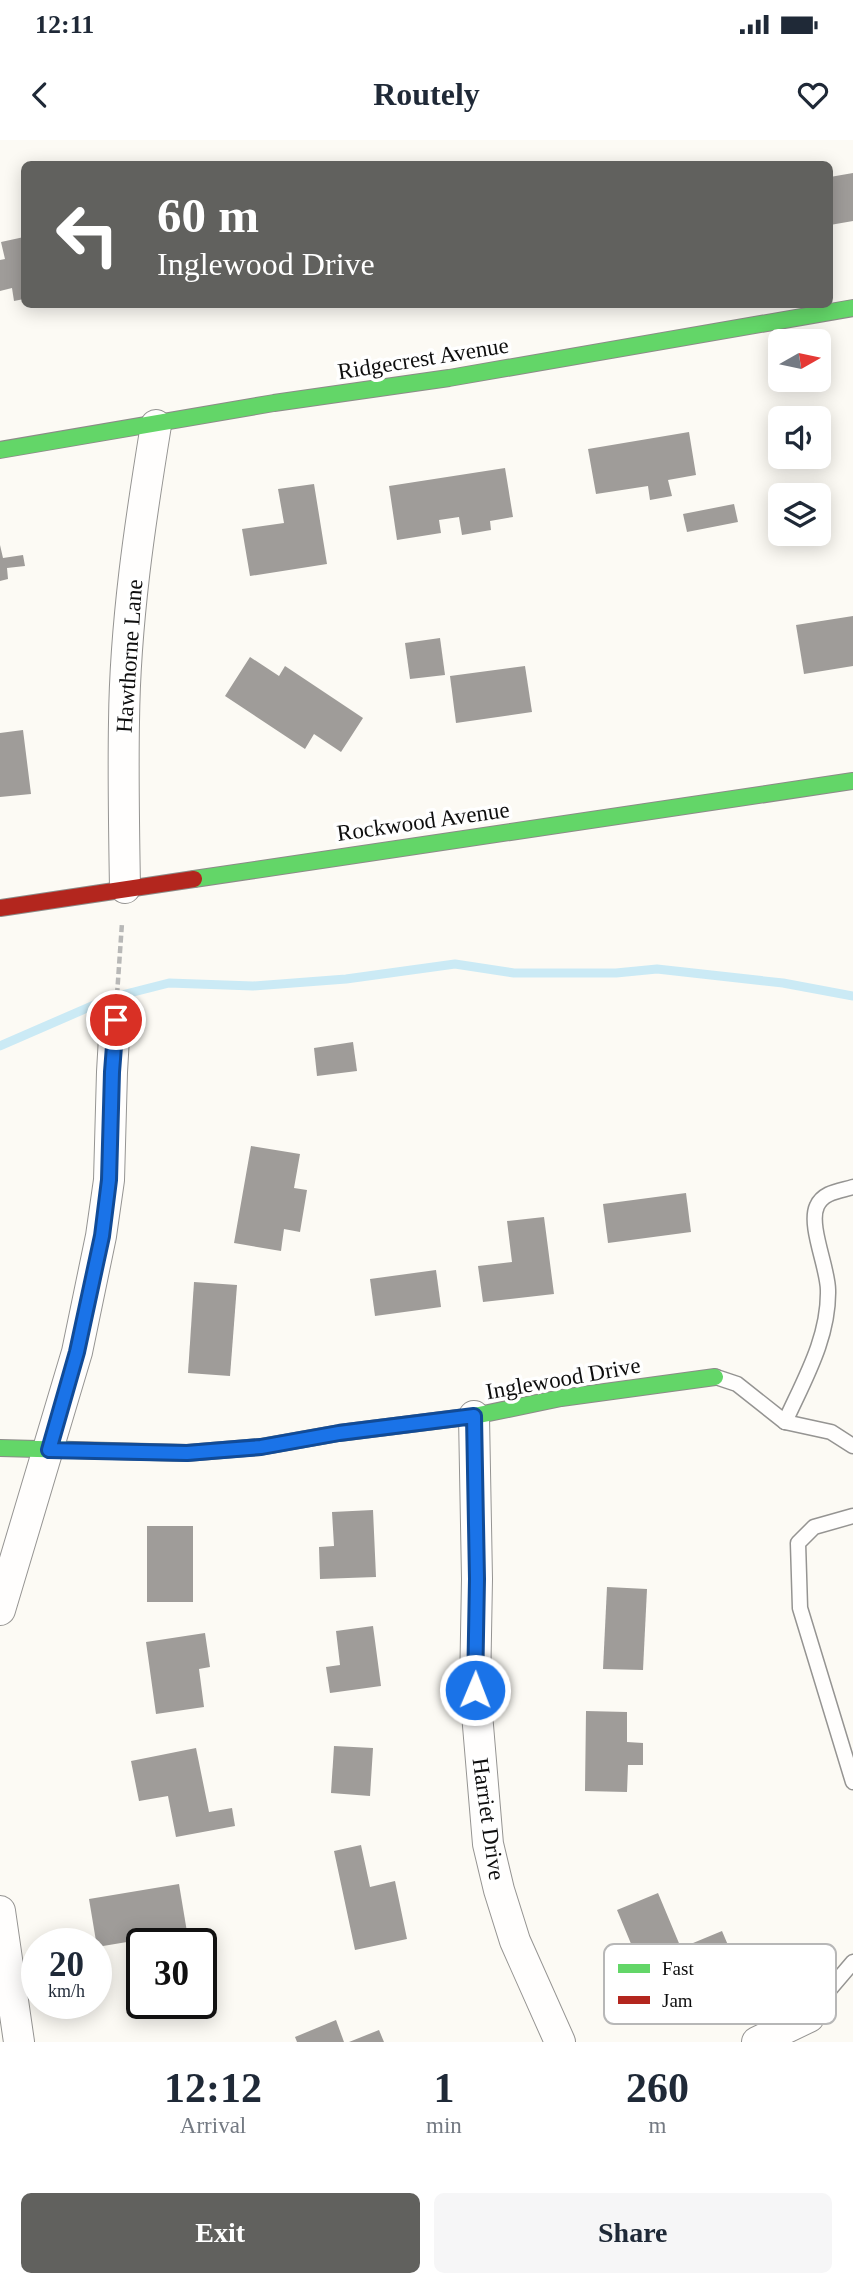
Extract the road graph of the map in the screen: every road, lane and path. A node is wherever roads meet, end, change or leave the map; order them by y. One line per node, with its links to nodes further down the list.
1 (853, 308): 2 (street, Ridgecrest Avenue)
2 (156, 425): 3 (street, Ridgecrest Avenue); 5 (street, Hawthorne Lane)
3 (0, 450)
4 (853, 781): 5 (street, Rockwood Avenue)
5 (125, 888): 6 (street, Rockwood Avenue)
6 (0, 908)
7 (121, 940): 8 (path)
8 (116, 1020): 15 (street)
9 (853, 1187): 12 (lane)
10 (715, 1377): 11 (street, Inglewood Drive); 12 (lane)
11 (474, 1416): 15 (street, Inglewood Drive); 24 (street, Harriet Drive)
12 (785, 1422): 13 (lane)
13 (853, 1446)
14 (0, 1448): 15 (street, Inglewood Drive)
15 (49, 1450): 17 (street)
16 (853, 1517): 18 (lane)
17 (0, 1610)
18 (853, 1782)
19 (0, 1911): 23 (street)
20 (853, 1962): 21 (lane)
21 (836, 1982)
22 (794, 2024): 25 (street)
23 (19, 2042)
24 (560, 2042)
25 (757, 2042)

